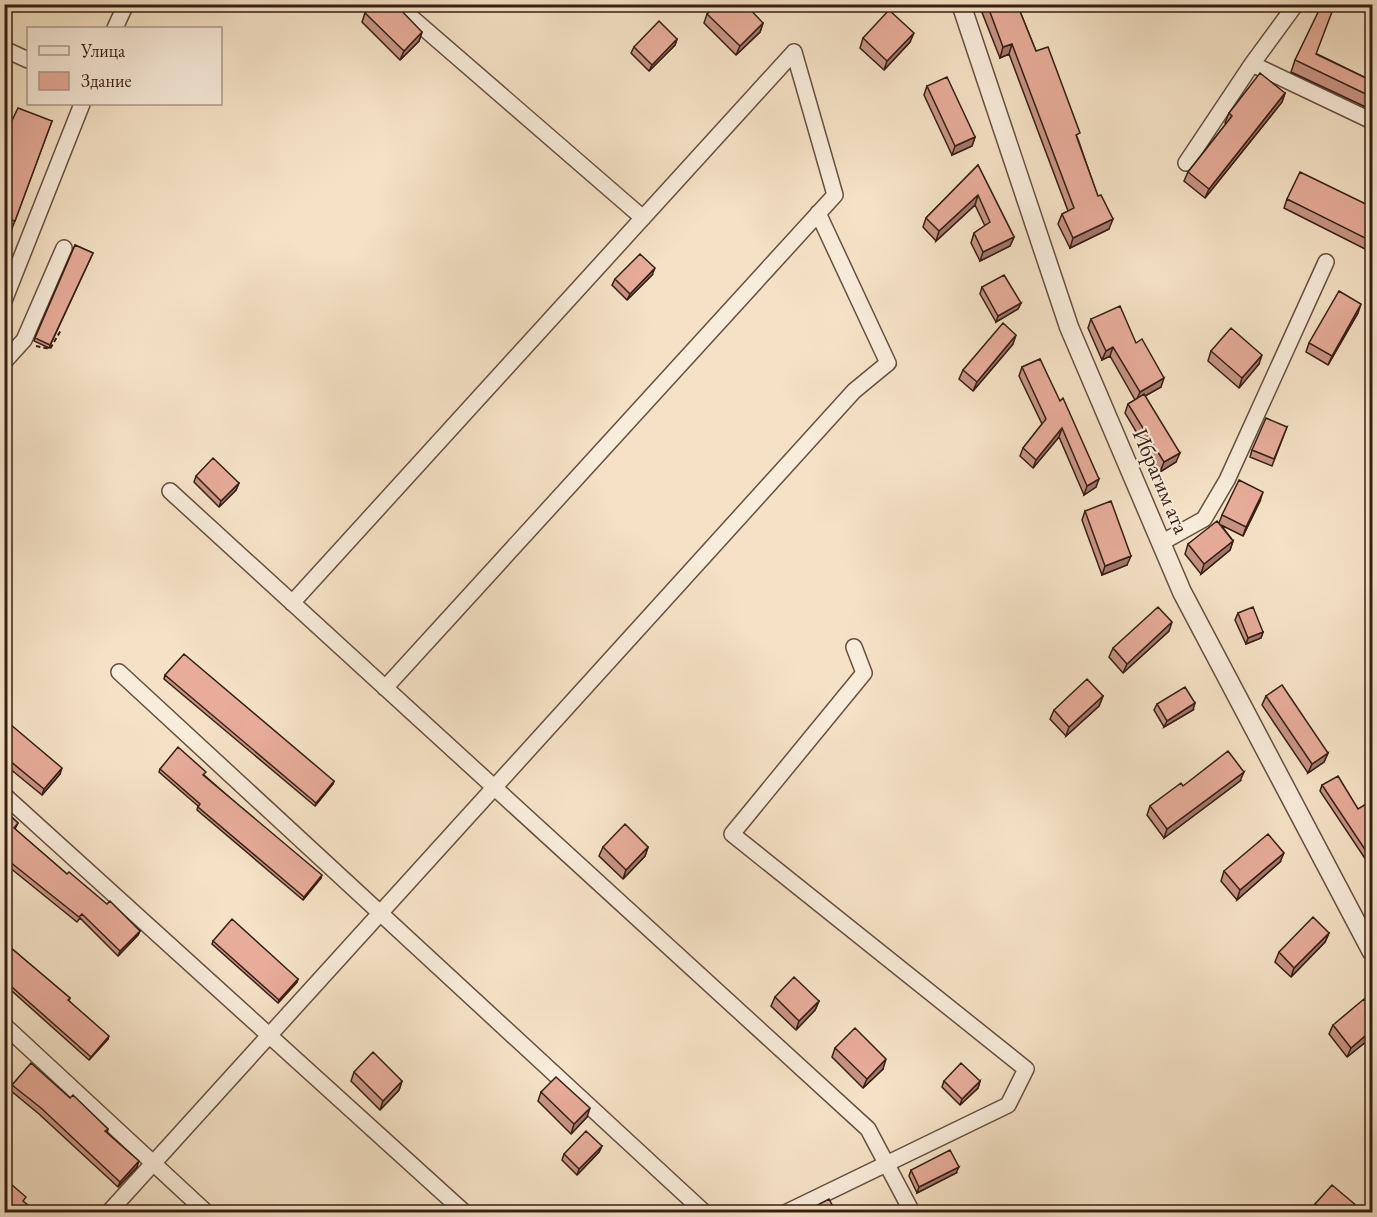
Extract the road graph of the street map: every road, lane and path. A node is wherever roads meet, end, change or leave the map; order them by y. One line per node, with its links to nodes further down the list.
1 (126, 4): 5 (street)
2 (396, 4): 13 (street)
3 (961, 4): 21 (street, Ибрагим ата)
4 (1296, 4): 8 (street)
5 (115, 27)
6 (4, 49): 7 (street)
7 (27, 60)
8 (1252, 64): 10 (street); 11 (street)
9 (82, 105): 16 (street)
10 (1372, 121)
11 (1186, 163)
12 (818, 213): 13 (street); 25 (street); 26 (street)
13 (643, 218): 22 (street)
14 (64, 248): 18 (street)
15 (1326, 262): 21 (street)
16 (4, 301)
17 (61, 330): 18 (path)
18 (24, 340): 19 (street)
19 (4, 362)
20 (170, 491): 22 (street)
21 (1161, 543): 29 (street, Ибрагим ата)
22 (292, 603): 25 (street)
23 (854, 647): 33 (street)
24 (118, 672): 28 (street)
25 (385, 688): 26 (street)
26 (495, 788): 28 (street); 33 (street)
27 (4, 795): 31 (street)
28 (381, 913): 31 (street); 37 (street)
29 (1372, 952)
30 (4, 1025): 32 (street)
31 (270, 1035): 32 (street); 36 (street)
32 (154, 1164): 34 (street); 35 (street)
33 (886, 1164): 38 (street); 39 (street)
34 (109, 1212)
35 (206, 1212)
36 (464, 1212)
37 (704, 1212)
38 (787, 1212)
39 (912, 1212)

